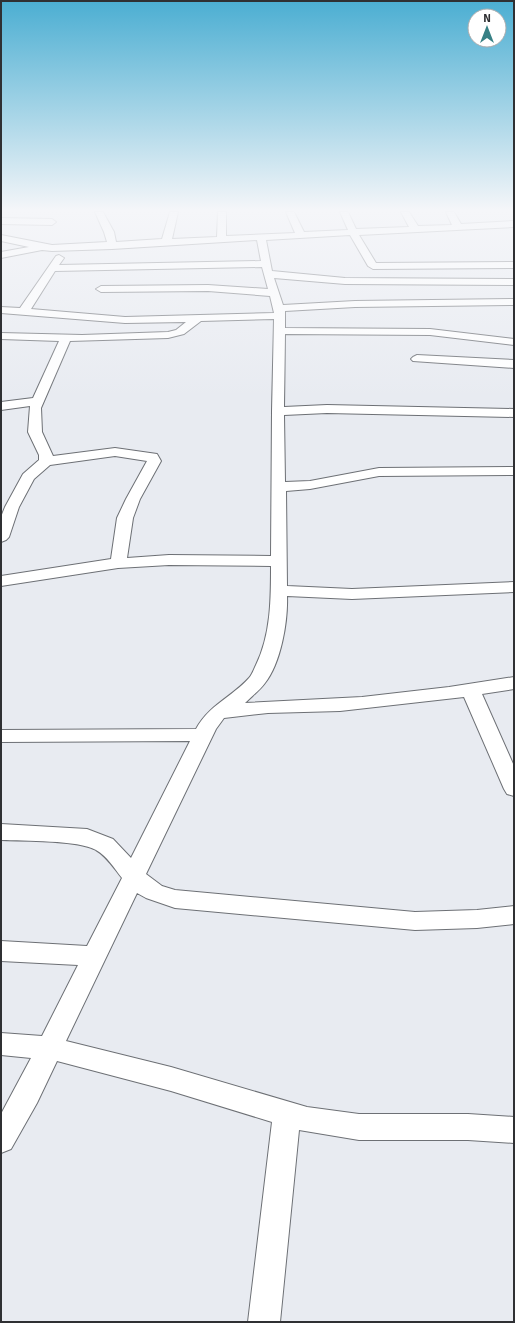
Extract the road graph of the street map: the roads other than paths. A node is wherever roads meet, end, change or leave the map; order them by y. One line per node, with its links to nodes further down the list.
1 (48, 274): 10 (street)
2 (68, 274): 7 (street)
3 (156, 274): 7 (street)
4 (268, 274): 11 (street)
5 (298, 274): 6 (street)
6 (514, 282)
7 (103, 286): 11 (street); 13 (street)
8 (514, 302): 11 (street)
9 (1, 310): 10 (street)
10 (24, 311): 13 (street)
11 (278, 312): 12 (street); 16 (street); 21 (street)
12 (198, 318): 13 (street); 15 (street)
13 (101, 319)
14 (1, 336): 15 (street)
15 (66, 338): 19 (street)
16 (514, 342)
17 (417, 359): 18 (street)
18 (514, 364)
19 (37, 401): 20 (street); 23 (street)
20 (1, 406)
21 (278, 411): 22 (street); 25 (street)
22 (514, 413)
23 (46, 461): 26 (street); 29 (street)
24 (514, 471): 25 (street)
25 (278, 486): 28 (street)
26 (4, 523): 27 (street)
27 (1, 538)
28 (279, 560): 29 (street); 32 (street)
29 (118, 563): 30 (street)
30 (1, 581)
31 (514, 587): 32 (street)
32 (279, 591): 35 (street)
33 (514, 684): 34 (street)
34 (471, 690): 35 (street); 38 (street)
35 (218, 713): 36 (street)
36 (204, 735): 37 (street); 40 (street)
37 (1, 736)
38 (514, 789)
39 (1, 832): 40 (street)
40 (134, 877): 41 (street); 43 (street)
41 (514, 915)
42 (1, 951): 43 (street)
43 (96, 956): 45 (street)
44 (1, 1044): 45 (street)
45 (51, 1048): 46 (street); 48 (street)
46 (287, 1114): 47 (street); 49 (street)
47 (514, 1130)
48 (1, 1140)
49 (264, 1322)

